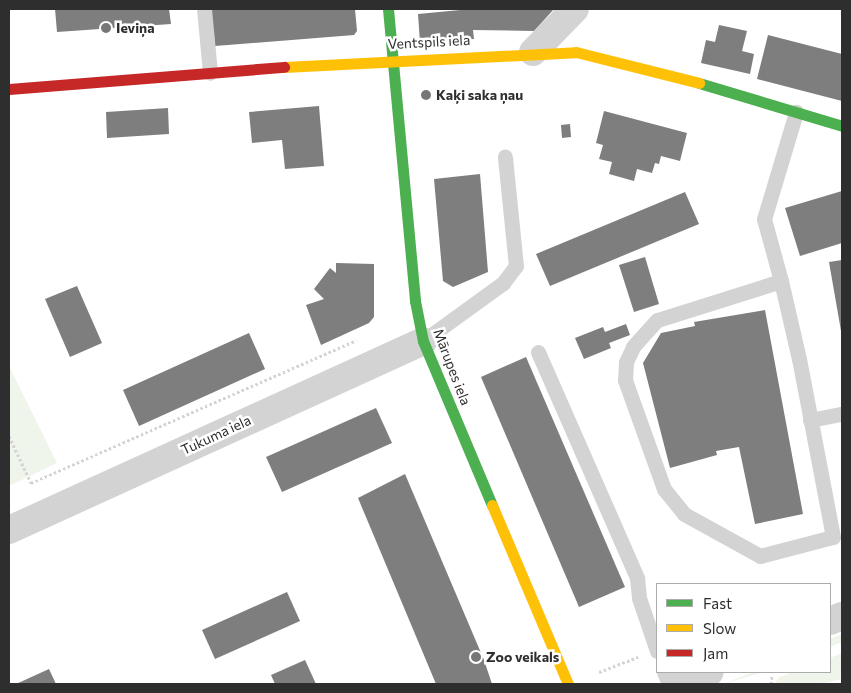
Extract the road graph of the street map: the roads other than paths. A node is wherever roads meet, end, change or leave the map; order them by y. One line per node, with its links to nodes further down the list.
1 (204, 9): 6 (lane)
2 (388, 9): 5 (street, Mārupes iela)
3 (575, 9): 4 (street)
4 (533, 52): 5 (street, Ventspils iela); 8 (street, Ventspils iela)
5 (393, 59): 6 (street, Ventspils iela); 12 (street, Mārupes iela)
6 (210, 73): 7 (street, Ventspils iela)
7 (9, 89)
8 (796, 112): 9 (street, Ventspils iela); 11 (lane)
9 (842, 126)
10 (505, 157): 12 (lane)
11 (781, 281): 15 (lane); 15 (lane)
12 (423, 341): 16 (street, Tukuma iela); 19 (street, Mārupes iela)
13 (538, 352): 17 (lane)
14 (842, 414): 15 (lane)
15 (810, 420)
16 (9, 530)
17 (656, 647)
18 (708, 673): 20 (street)
19 (568, 684)
20 (680, 684)

